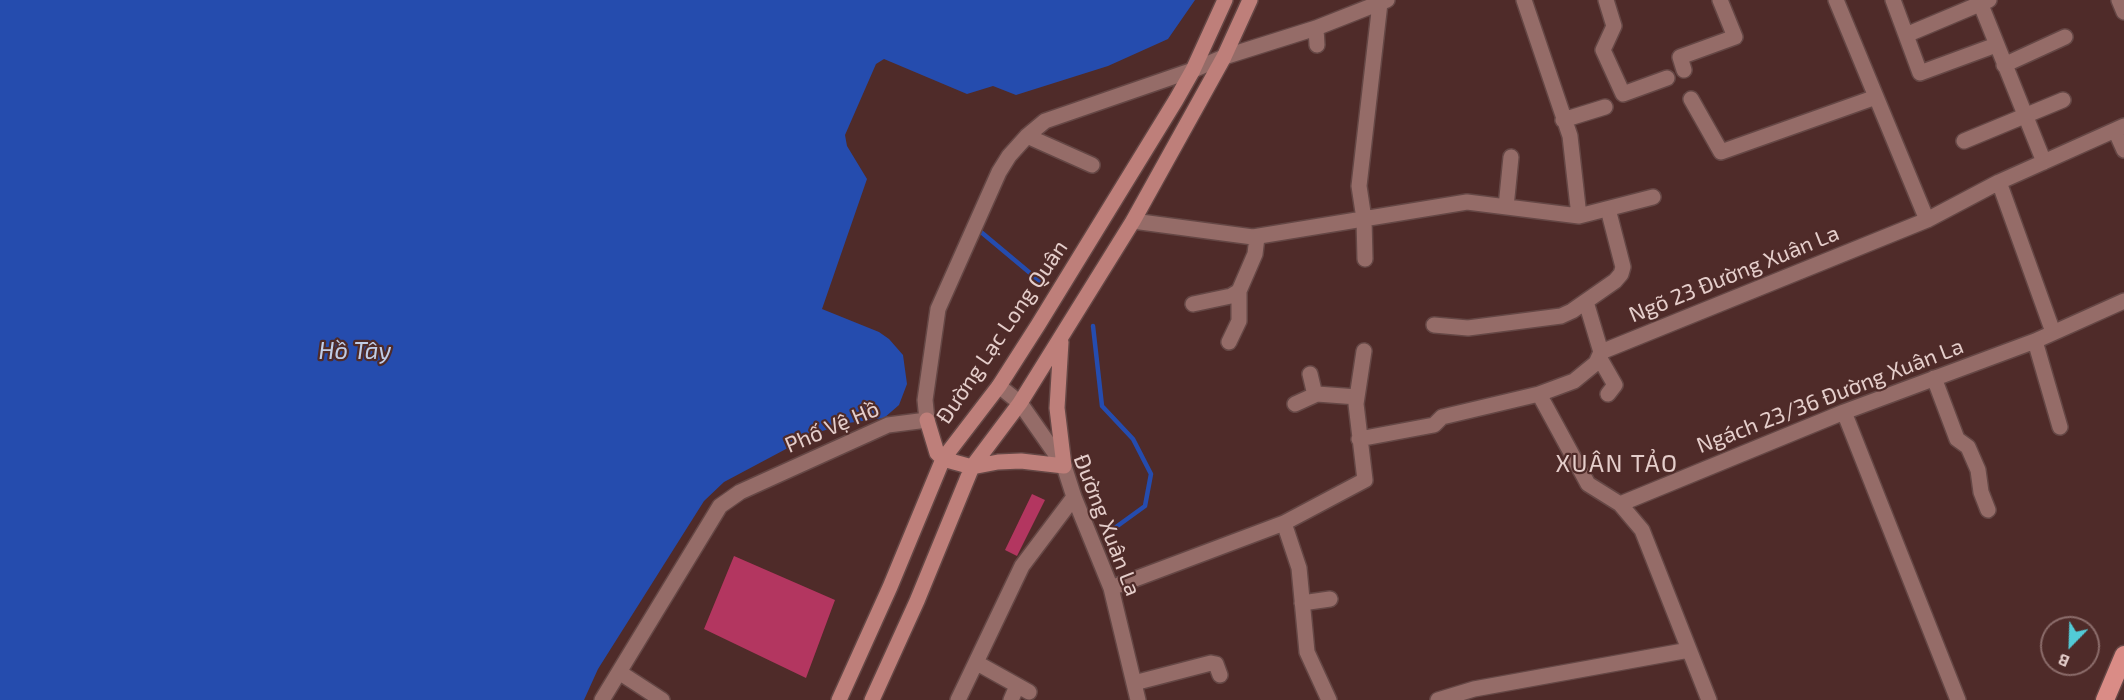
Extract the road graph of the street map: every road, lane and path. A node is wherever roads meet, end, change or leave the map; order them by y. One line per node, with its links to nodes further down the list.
1 (1225, 0): 19 (main road, Đường Lạc Long Quân)
2 (1250, 0): 17 (main road)
3 (1524, 0): 27 (street)
4 (1606, 0): 21 (street)
5 (1720, 0): 20 (street)
6 (1836, 0): 22 (street)
7 (1893, 0): 13 (street)
8 (2119, 0): 11 (street)
9 (1983, 1): 13 (street); 16 (street)
10 (1384, 2): 12 (street); 40 (street)
11 (2124, 12)
12 (1316, 28): 15 (street); 17 (street)
13 (1906, 35): 16 (street)
14 (2065, 37): 18 (street)
15 (1317, 45)
16 (1996, 45): 18 (street)
17 (1224, 57): 19 (street); 42 (main road)
18 (2004, 65): 26 (street)
19 (1192, 70): 29 (street); 58 (main road, Đường Lạc Long Quân)
20 (1684, 70)
21 (1666, 78)
22 (1876, 97): 23 (street); 41 (street)
23 (1691, 99)
24 (2063, 100): 26 (street)
25 (1605, 107): 27 (street)
26 (2025, 116): 30 (street); 33 (street)
27 (1563, 120): 39 (street)
28 (2120, 128): 31 (street); 33 (street, Ngõ 23 Đường Xuân La)
29 (1027, 136): 34 (street); 66 (street)
30 (1964, 141)
31 (2124, 150)
32 (1511, 157): 37 (street)
33 (2044, 162): 35 (street, Ngõ 23 Đường Xuân La)
34 (1092, 165)
35 (1999, 182): 41 (street, Ngõ 23 Đường Xuân La); 50 (street)
36 (1653, 197): 38 (street)
37 (1506, 207): 39 (street); 40 (street)
38 (1608, 209): 39 (street); 47 (street)
39 (1579, 216)
40 (1364, 219): 43 (street); 44 (street)
41 (1927, 220): 55 (street, Ngõ 23 Đường Xuân La)
42 (1133, 221): 43 (street); 51 (main road)
43 (1257, 237): 45 (street)
44 (1365, 259)
45 (1239, 291): 48 (street); 53 (street)
46 (2124, 301): 50 (street, Ngách 23/36 Đường Xuân La)
47 (1586, 302): 49 (street); 55 (street)
48 (1193, 304)
49 (1434, 325)
50 (2053, 332): 52 (street, Ngách 23/36 Đường Xuân La)
51 (1061, 339): 63 (main road); 70 (main road)
52 (2035, 341): 57 (street, Ngách 23/36 Đường Xuân La); 67 (street)
53 (1229, 342)
54 (1365, 351): 62 (street)
55 (1600, 354): 59 (street, Ngõ 23 Đường Xuân La); 60 (street)
56 (1310, 374): 61 (street)
57 (1934, 378): 65 (street, Ngách 23/36 Đường Xuân La); 74 (street)
58 (999, 386): 63 (street, Đường Xuân La); 69 (main road, Đường Lạc Long Quân)
59 (1539, 394): 68 (street, Ngõ 23 Đường Xuân La); 73 (street)
60 (1608, 394)
61 (1315, 395): 62 (street); 64 (street)
62 (1357, 398): 68 (street)
63 (1020, 403): 70 (street, Đường Xuân La); 71 (main road)
64 (1295, 404)
65 (1844, 412): 73 (street, Ngách 23/36 Đường Xuân La); 95 (street)
66 (927, 420): 69 (main road); 82 (street, Phố Vệ Hồ)
67 (2060, 427)
68 (1359, 439): 75 (street)
69 (943, 459): 71 (main road); 88 (main road, Đường Lạc Long Quân)
70 (1064, 466): 71 (main road); 72 (street, Đường Xuân La)
71 (972, 467): 89 (main road)
72 (1074, 497): 76 (street, Đường Xuân La); 81 (street)
73 (1620, 504): 79 (street)
74 (1989, 510)
75 (1284, 523): 76 (street); 78 (street)
76 (1111, 588): 84 (street, Đường Xuân La)
77 (1330, 598): 78 (street)
78 (1302, 603): 92 (street)
79 (1689, 650): 93 (street); 94 (street)
80 (2124, 655): 96 (highway)
81 (977, 663): 85 (street); 90 (street)
82 (619, 672): 86 (street, Phố Vệ Hồ); 87 (street)
83 (1220, 675): 84 (street)
84 (1134, 683): 91 (street, Đường Xuân La)
85 (1019, 693)
86 (602, 700)
87 (662, 700)
88 (839, 700)
89 (872, 700)
90 (958, 700)
91 (1138, 700)
92 (1329, 700)
93 (1438, 700)
94 (1708, 700)
95 (1958, 700)
96 (2105, 700)

